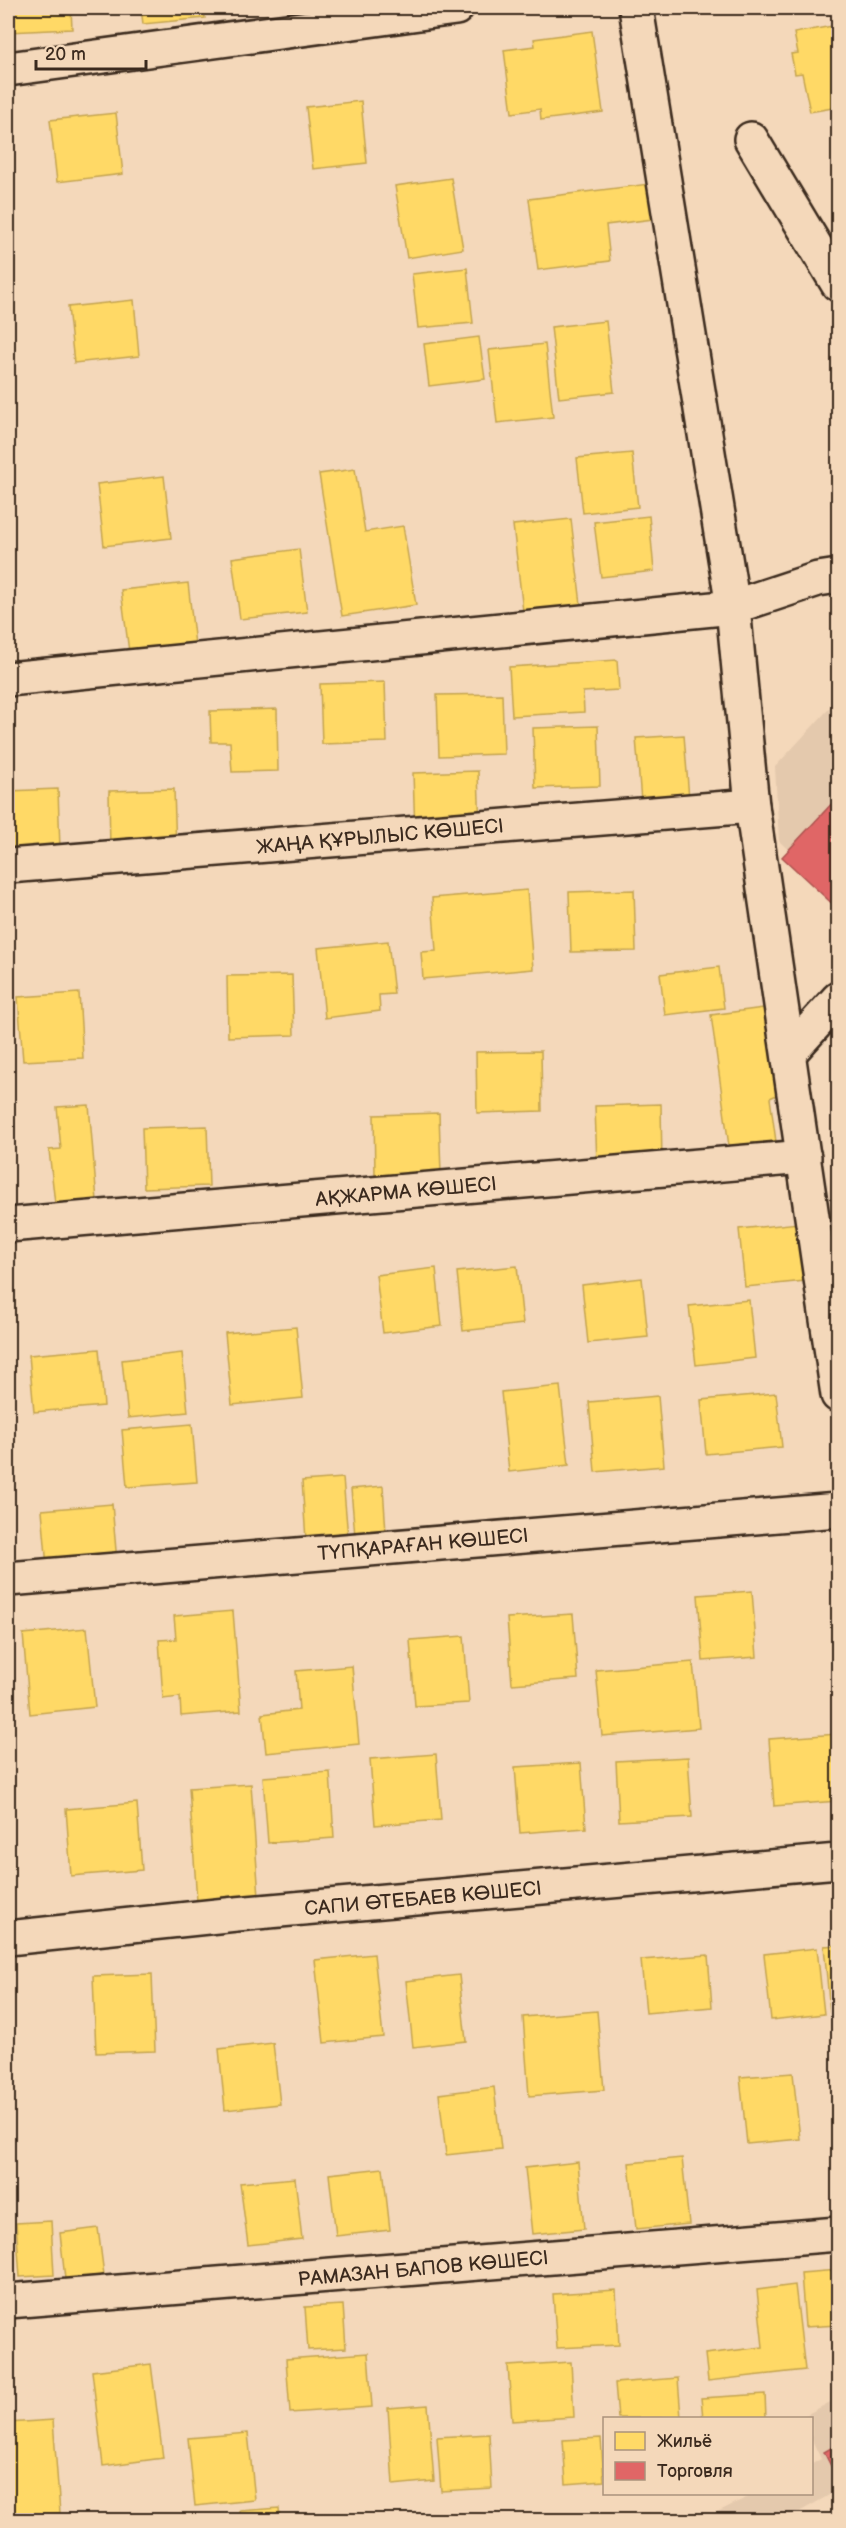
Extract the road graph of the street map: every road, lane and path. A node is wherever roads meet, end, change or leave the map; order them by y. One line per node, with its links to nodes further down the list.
1 (456, 8): 3 (street)
2 (636, 8): 7 (street)
3 (8, 69)
4 (751, 139): 5 (street)
5 (838, 284)
6 (838, 576): 7 (street)
7 (733, 607): 8 (street); 9 (street)
8 (8, 679)
9 (752, 806): 10 (street, ЖАҢА ҚҰРЫЛЫС КӨШЕСІ); 12 (street)
10 (8, 867)
11 (838, 999): 12 (street)
12 (790, 1052): 13 (street)
13 (804, 1157): 14 (street, АҚЖАРМА КӨШЕСІ); 15 (street)
14 (8, 1225)
15 (832, 1296): 16 (street)
16 (838, 1395)
17 (838, 1510): 18 (street, ТҮПҚАРАҒАН КӨШЕСІ)
18 (8, 1579)
19 (838, 1861): 20 (street, САПИ ӨТЕБАЕВ КӨШЕСІ)
20 (8, 1938)
21 (838, 2234): 22 (street, РАМАЗАН БАПОВ КӨШЕСІ)
22 (8, 2301)

